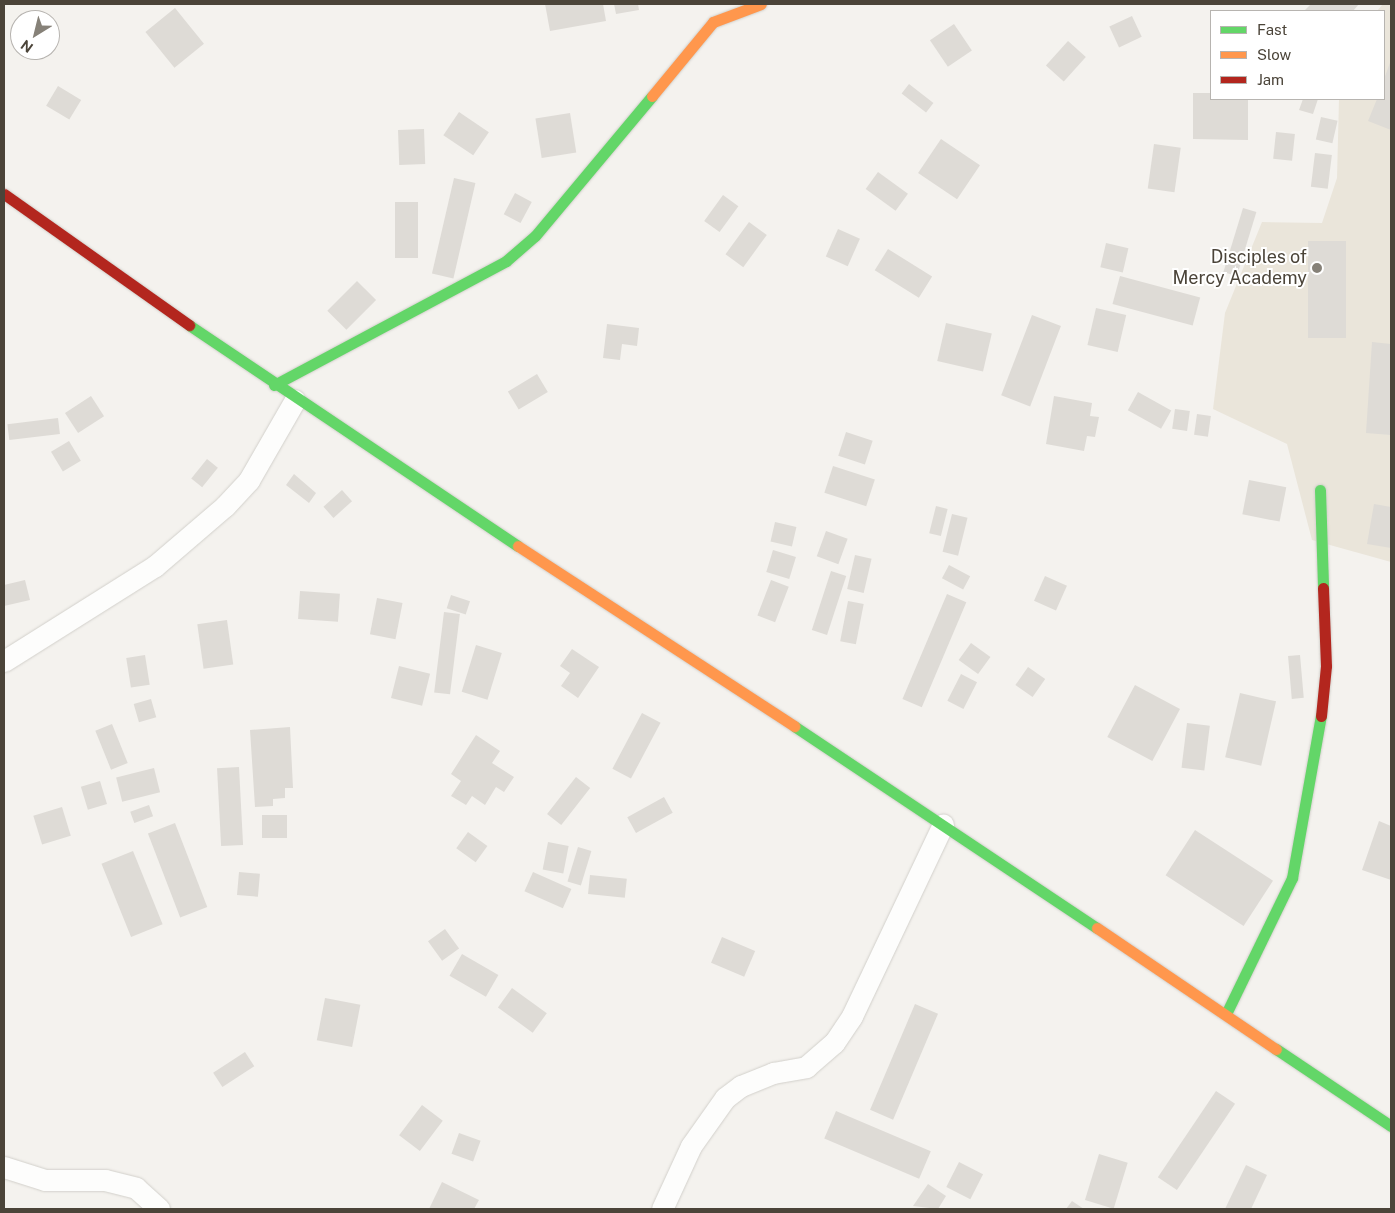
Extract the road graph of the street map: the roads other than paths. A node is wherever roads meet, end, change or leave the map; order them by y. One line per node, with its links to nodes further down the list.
1 (712, 4): 3 (main road)
2 (761, 4): 3 (main road)
3 (713, 22): 5 (main road)
4 (4, 194): 5 (main road)
5 (274, 385): 6 (main road)
6 (295, 400): 8 (street); 9 (main road)
7 (1320, 490): 10 (main road)
8 (4, 661)
9 (943, 824): 10 (main road); 14 (street)
10 (1226, 1014): 11 (main road)
11 (1391, 1126)
12 (4, 1167): 13 (street)
13 (159, 1209)
14 (662, 1209)

